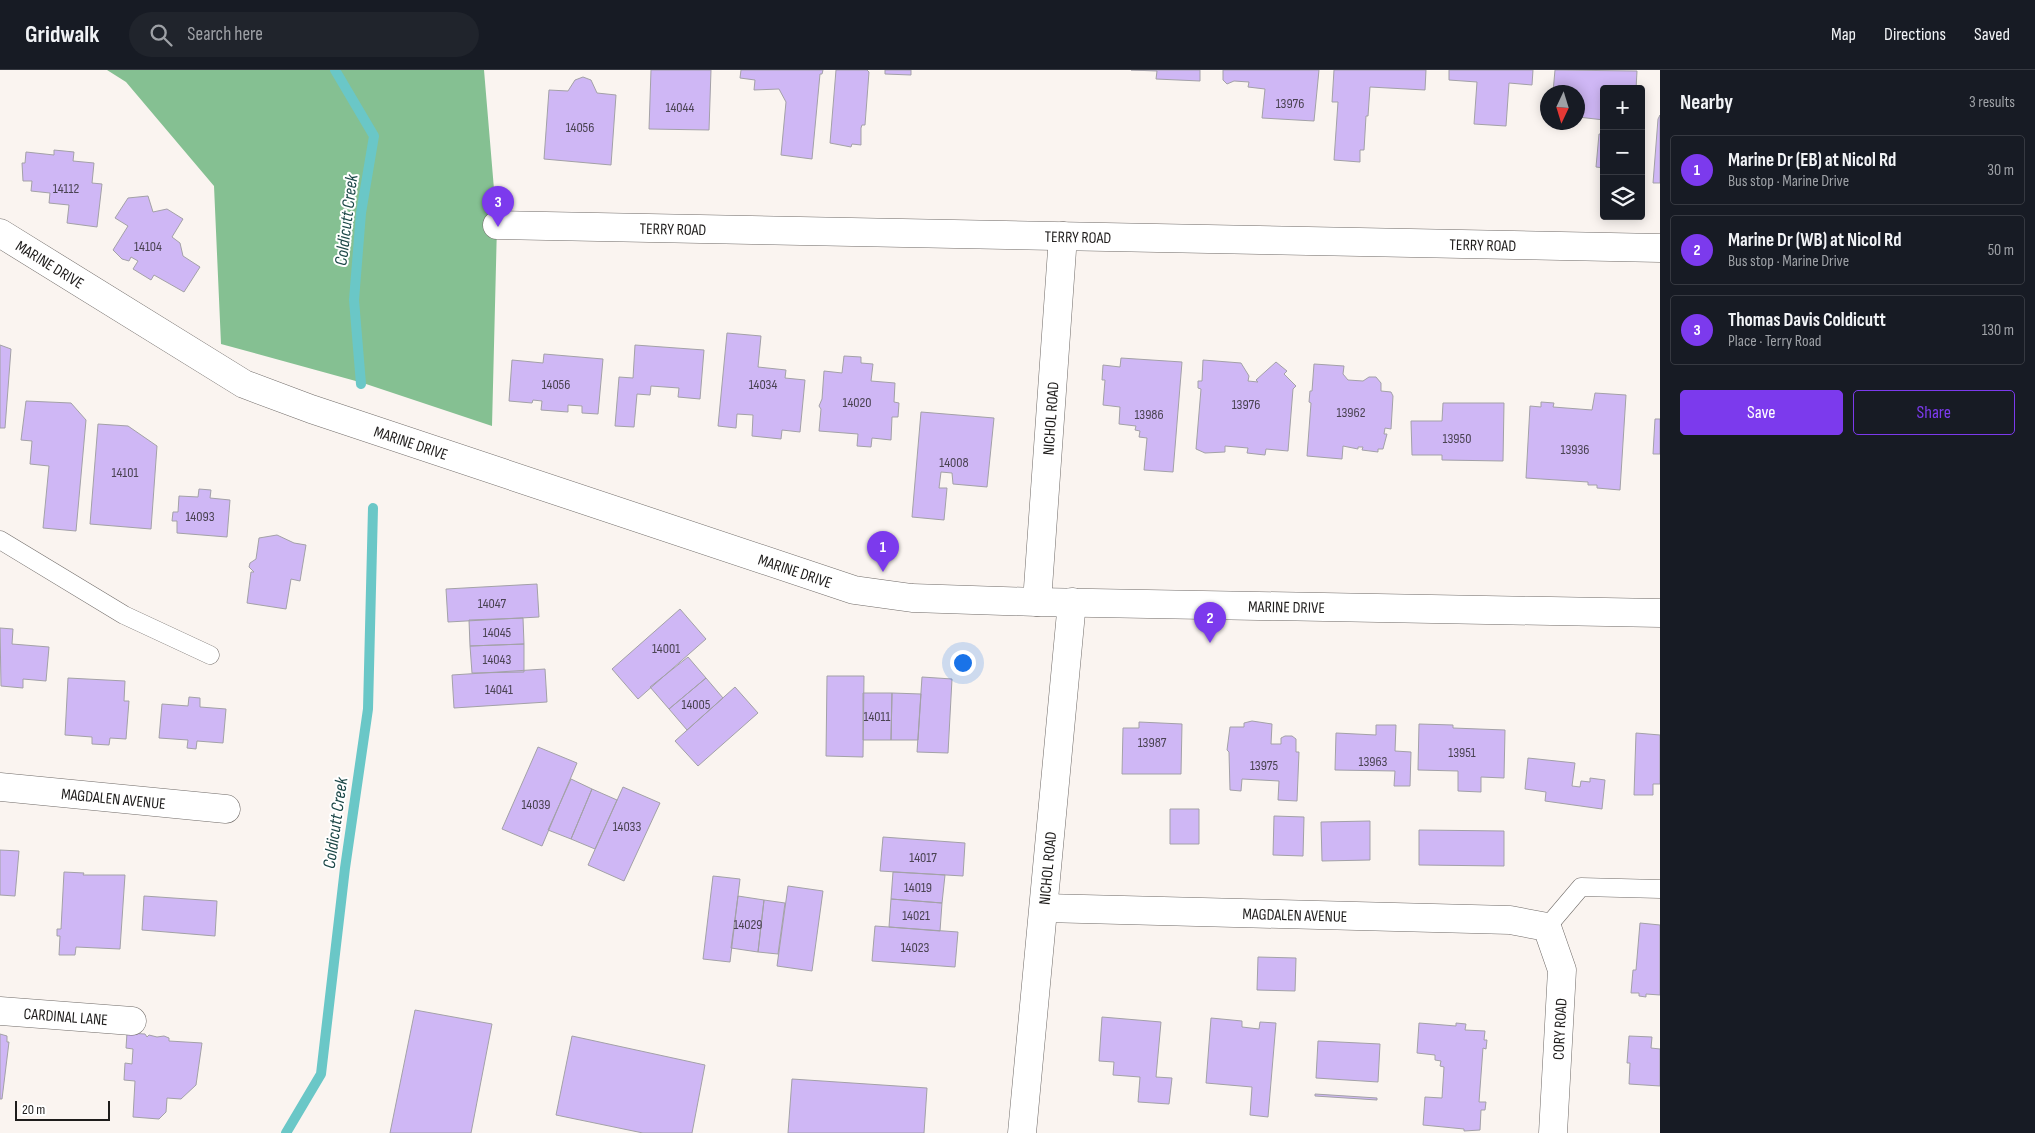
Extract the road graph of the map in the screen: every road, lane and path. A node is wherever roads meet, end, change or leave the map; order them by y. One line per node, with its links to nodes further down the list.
1 (498, 224): 3 (street, TERRY ROAD)
2 (0, 233): 6 (street, MARINE DRIVE)
3 (1063, 236): 4 (street, TERRY ROAD); 6 (street, NICHOL ROAD)
4 (1660, 248)
5 (0, 540): 9 (lane)
6 (1036, 602): 7 (street, MARINE DRIVE)
7 (1072, 602): 8 (street, MARINE DRIVE); 13 (street, NICHOL ROAD)
8 (1660, 613)
9 (210, 655)
10 (0, 787): 11 (street, MAGDALEN AVENUE)
11 (226, 809)
12 (1660, 889): 14 (lane)
13 (1044, 908): 14 (street, MAGDALEN AVENUE); 17 (street, NICHOL ROAD)
14 (1546, 928): 18 (street, CORY ROAD)
15 (0, 1011): 16 (street, CARDINAL LANE)
16 (132, 1021)
17 (1022, 1133)
18 (1553, 1133)

